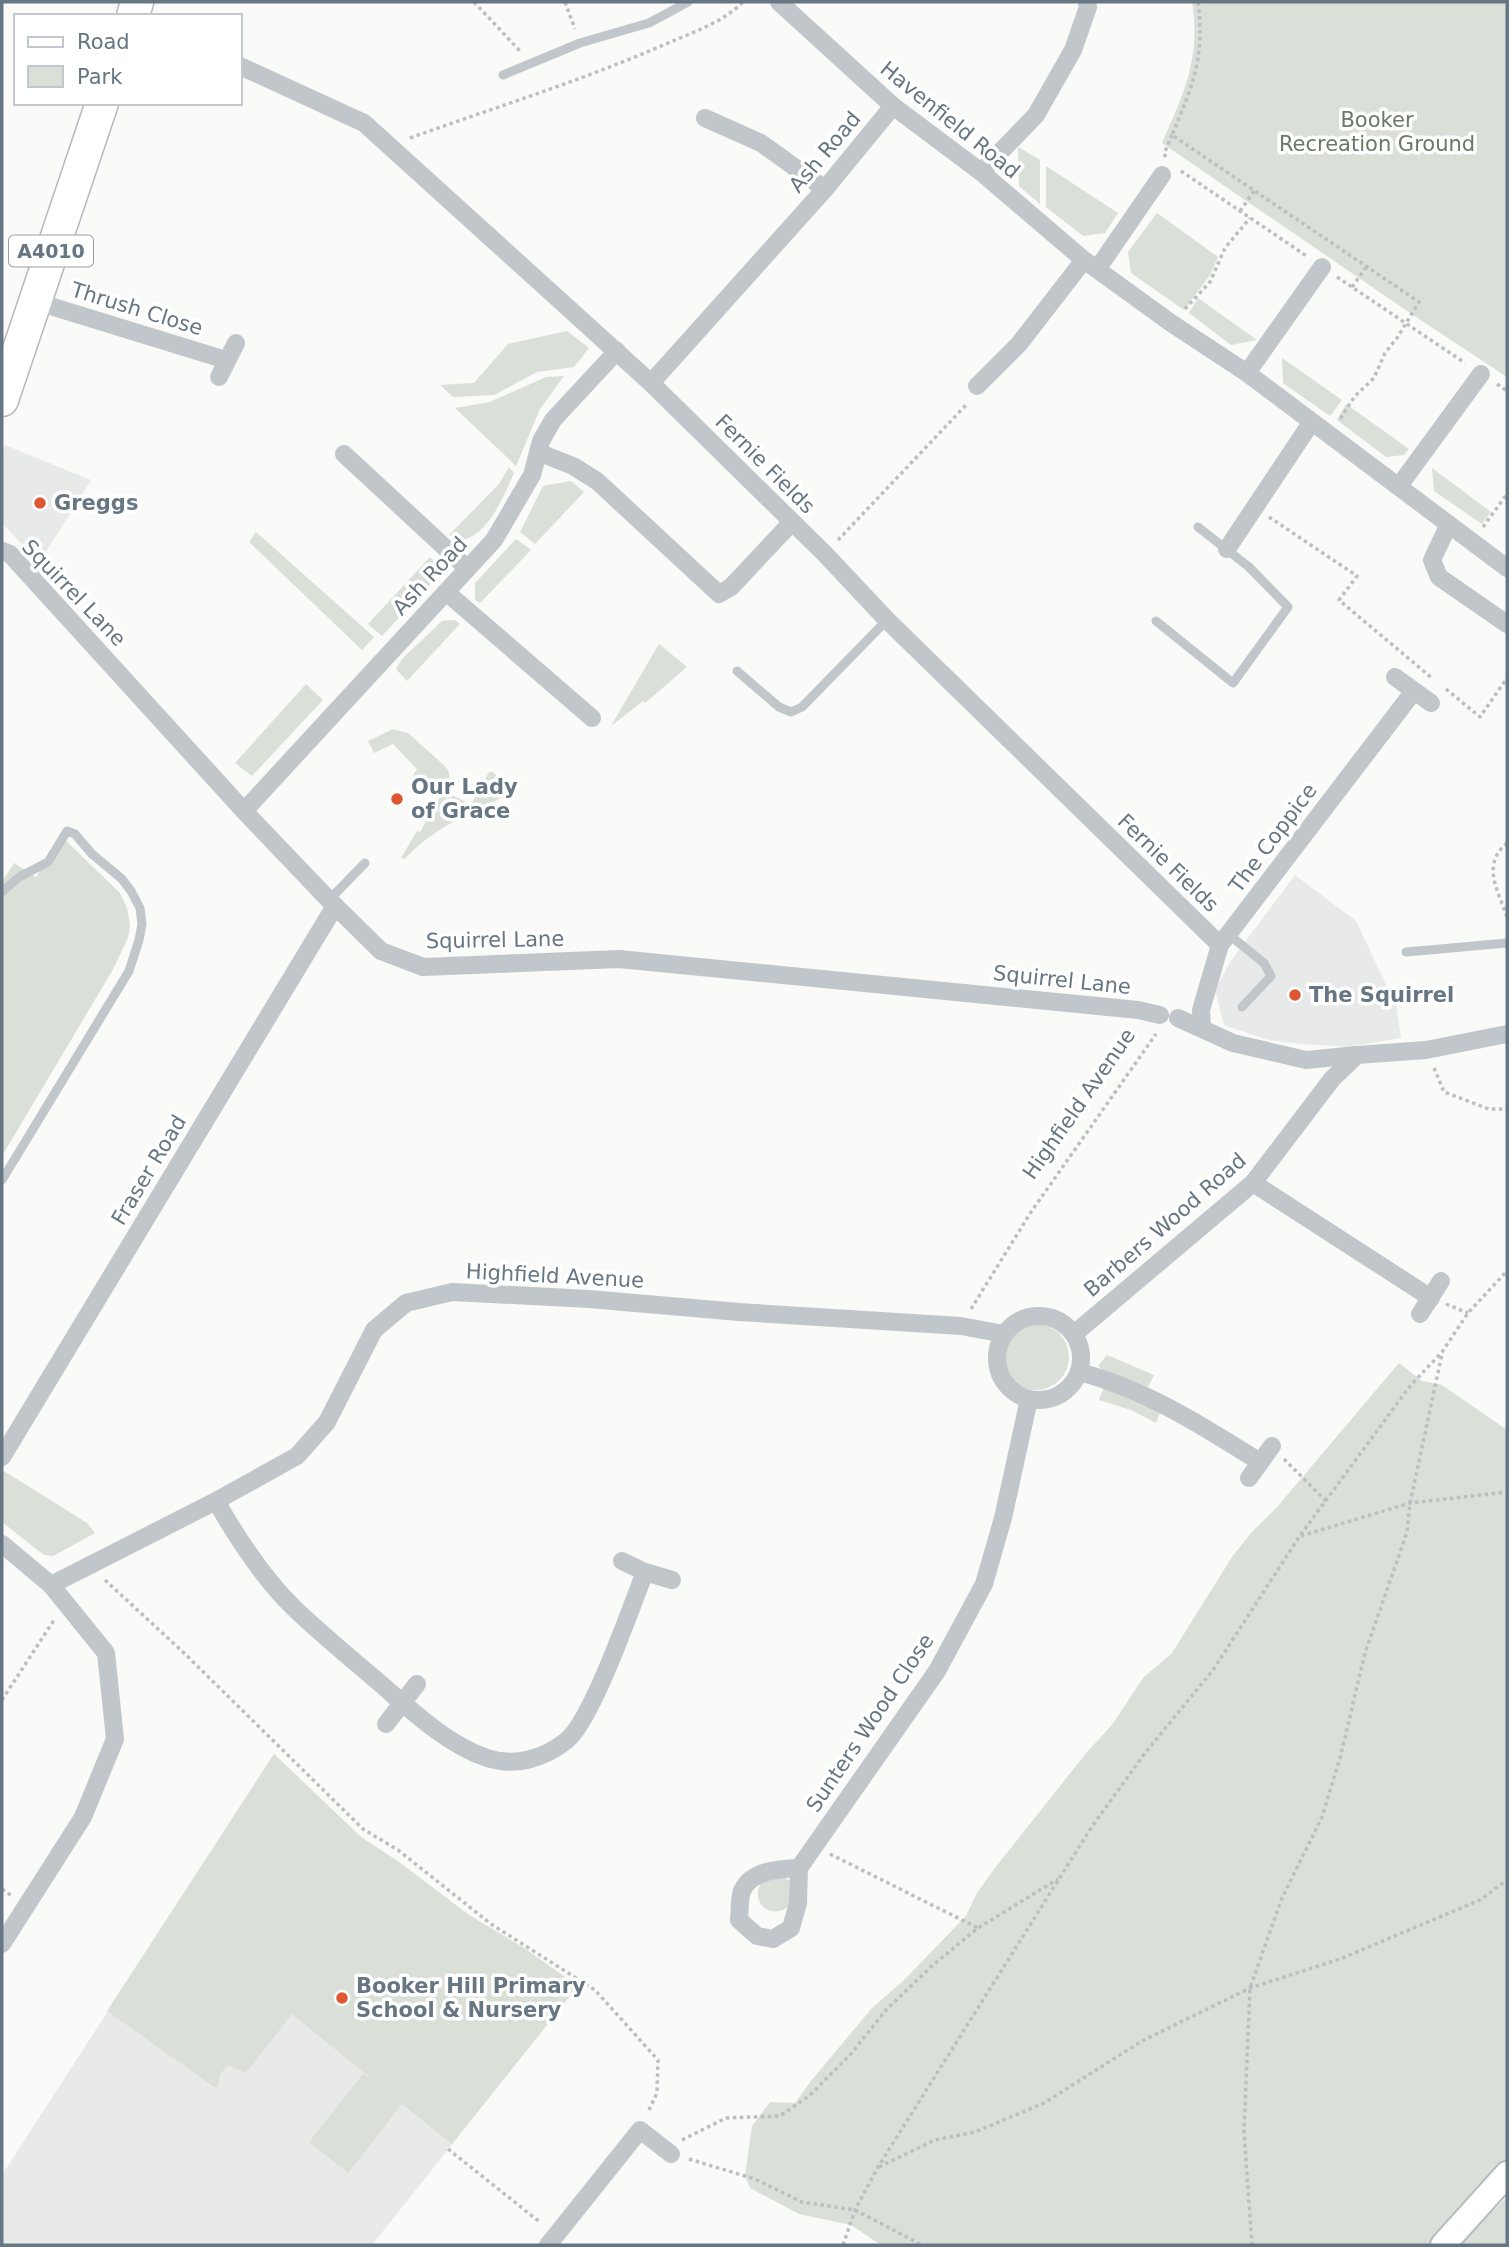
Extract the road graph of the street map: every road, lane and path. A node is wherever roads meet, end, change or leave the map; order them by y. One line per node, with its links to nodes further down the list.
1 (474, 2): 9 (path)
2 (565, 2): 8 (path)
3 (688, 2): 8 (lane)
4 (743, 2): 16 (path)
5 (779, 2): 13 (street, Havenfield Road)
6 (1087, 2): 18 (street)
7 (1198, 2): 15 (path)
8 (580, 43): 9 (lane)
9 (531, 63): 11 (lane)
10 (242, 67): 16 (street, Fernie Fields)
11 (503, 75)
12 (101, 105): 27 (highway, A4010)
13 (893, 106): 18 (street, Havenfield Road); 19 (street, Ash Road)
14 (705, 118): 19 (street)
15 (1172, 135): 17 (path); 20 (path)
16 (389, 146): 31 (street, Fernie Fields)
17 (1169, 169): 21 (path); 23 (street)
18 (981, 172): 23 (street, Havenfield Road)
19 (825, 189): 36 (street, Ash Road)
20 (1254, 191): 21 (path); 24 (path)
21 (1240, 211): 22 (path)
22 (1250, 218): 25 (path); 28 (path)
23 (1091, 264): 28 (street, Havenfield Road); 37 (street)
24 (1367, 266): 26 (path); 29 (path)
25 (1322, 267): 26 (path); 33 (street)
26 (1352, 288): 29 (path)
27 (34, 301): 32 (street, Thrush Close); 39 (highway, A4010)
28 (1171, 323): 33 (street, Havenfield Road)
29 (1405, 323): 34 (path); 41 (path)
30 (236, 343): 32 (street)
31 (617, 351): 36 (street, Fernie Fields); 42 (street, Ash Road)
32 (226, 360): 35 (street)
33 (1247, 373): 40 (street, Havenfield Road)
34 (1481, 374): 38 (path); 44 (street)
35 (219, 377)
36 (651, 383): 47 (street, Fernie Fields)
37 (977, 386): 53 (path)
38 (1507, 391)
39 (2, 400)
40 (1311, 423): 41 (street, Havenfield Road); 46 (street)
41 (1328, 436): 44 (street, Havenfield Road)
42 (538, 453): 47 (street); 54 (street, Ash Road)
43 (344, 454): 54 (street)
44 (1399, 486): 48 (street, Havenfield Road)
45 (1507, 494): 50 (path)
46 (1256, 508): 51 (street); 62 (path)
47 (792, 523): 53 (street, Fernie Fields)
48 (1448, 526): 50 (street, Havenfield Road); 59 (street)
49 (1198, 527): 51 (lane)
50 (1471, 543): 55 (street, Havenfield Road)
51 (1227, 549): 58 (lane)
52 (2, 551): 66 (street, Squirrel Lane)
53 (825, 554): 57 (street, Fernie Fields)
54 (467, 568): 56 (street, Ash Road)
55 (1507, 568)
56 (446, 592): 65 (street); 66 (street, Ash Road)
57 (887, 620): 60 (lane); 72 (street, Fernie Fields)
58 (1156, 621)
59 (1507, 624)
60 (737, 671)
61 (1395, 677): 63 (street)
62 (1507, 678)
63 (1414, 691): 64 (street); 72 (street, The Coppice)
64 (1431, 703)
65 (592, 718)
66 (244, 811): 70 (street, Squirrel Lane)
67 (1507, 843): 71 (path)
68 (365, 863): 70 (lane)
69 (2, 892): 82 (lane)
70 (332, 903): 76 (street, Squirrel Lane); 95 (street, Fraser Road)
71 (1507, 917)
72 (1224, 940): 75 (lane); 77 (street, The Coppice)
73 (1507, 943): 74 (lane)
74 (1406, 952)
75 (1242, 1007)
76 (1166, 1020): 77 (street, Squirrel Lane); 88 (path, Highfield Avenue)
77 (1202, 1028): 80 (street, Squirrel Lane)
78 (1507, 1034): 79 (street, Squirrel Lane)
79 (1426, 1050): 80 (street, Squirrel Lane); 81 (path)
80 (1357, 1055): 83 (street, Barbers Wood Road)
81 (1507, 1109)
82 (2, 1180)
83 (1253, 1183): 86 (street); 90 (street, Barbers Wood Road)
84 (1507, 1270): 91 (path)
85 (1441, 1281): 86 (street)
86 (1431, 1298): 87 (street)
87 (1420, 1314)
88 (961, 1326): 89 (street, Highfield Avenue); 99 (street, Highfield Avenue)
89 (1004, 1334): 90 (street); 93 (street)
90 (1074, 1334): 92 (street)
91 (1442, 1352): 100 (path); 101 (path)
92 (1079, 1372): 93 (street); 96 (street)
93 (1029, 1399): 114 (street, Sunters Wood Close)
94 (1272, 1446): 96 (street); 100 (path)
95 (3, 1453)
96 (1260, 1462): 97 (street)
97 (1249, 1478)
98 (1507, 1492): 101 (path)
99 (216, 1501): 105 (street, Highfield Avenue); 112 (street)
100 (1327, 1502): 102 (path)
101 (1410, 1503): 102 (path); 120 (path)
102 (1299, 1537): 116 (path)
103 (2, 1544): 108 (street)
104 (622, 1561): 106 (street)
105 (88, 1565): 108 (street, Highfield Avenue); 121 (path)
106 (645, 1572): 107 (street); 112 (street)
107 (672, 1580)
108 (51, 1586): 109 (street)
109 (65, 1602): 111 (path); 119 (street)
110 (417, 1684): 112 (street)
111 (2, 1700)
112 (403, 1703): 113 (street)
113 (386, 1724)
114 (814, 1846): 115 (street, Sunters Wood Close); 118 (path)
115 (799, 1868)
116 (1060, 1878): 118 (path); 124 (path)
117 (1507, 1880): 120 (path)
118 (978, 1928): 123 (path)
119 (2, 1944)
120 (1250, 1988): 124 (path); 130 (path)
121 (640, 2130): 123 (street); 127 (street)
122 (448, 2149): 127 (path)
123 (671, 2154): 126 (path)
124 (878, 2167): 126 (path)
125 (1507, 2174): 131 (street)
126 (855, 2210): 128 (path); 129 (path)
127 (553, 2240)
128 (843, 2245)
129 (922, 2245)
130 (1252, 2245)
131 (1443, 2245)

